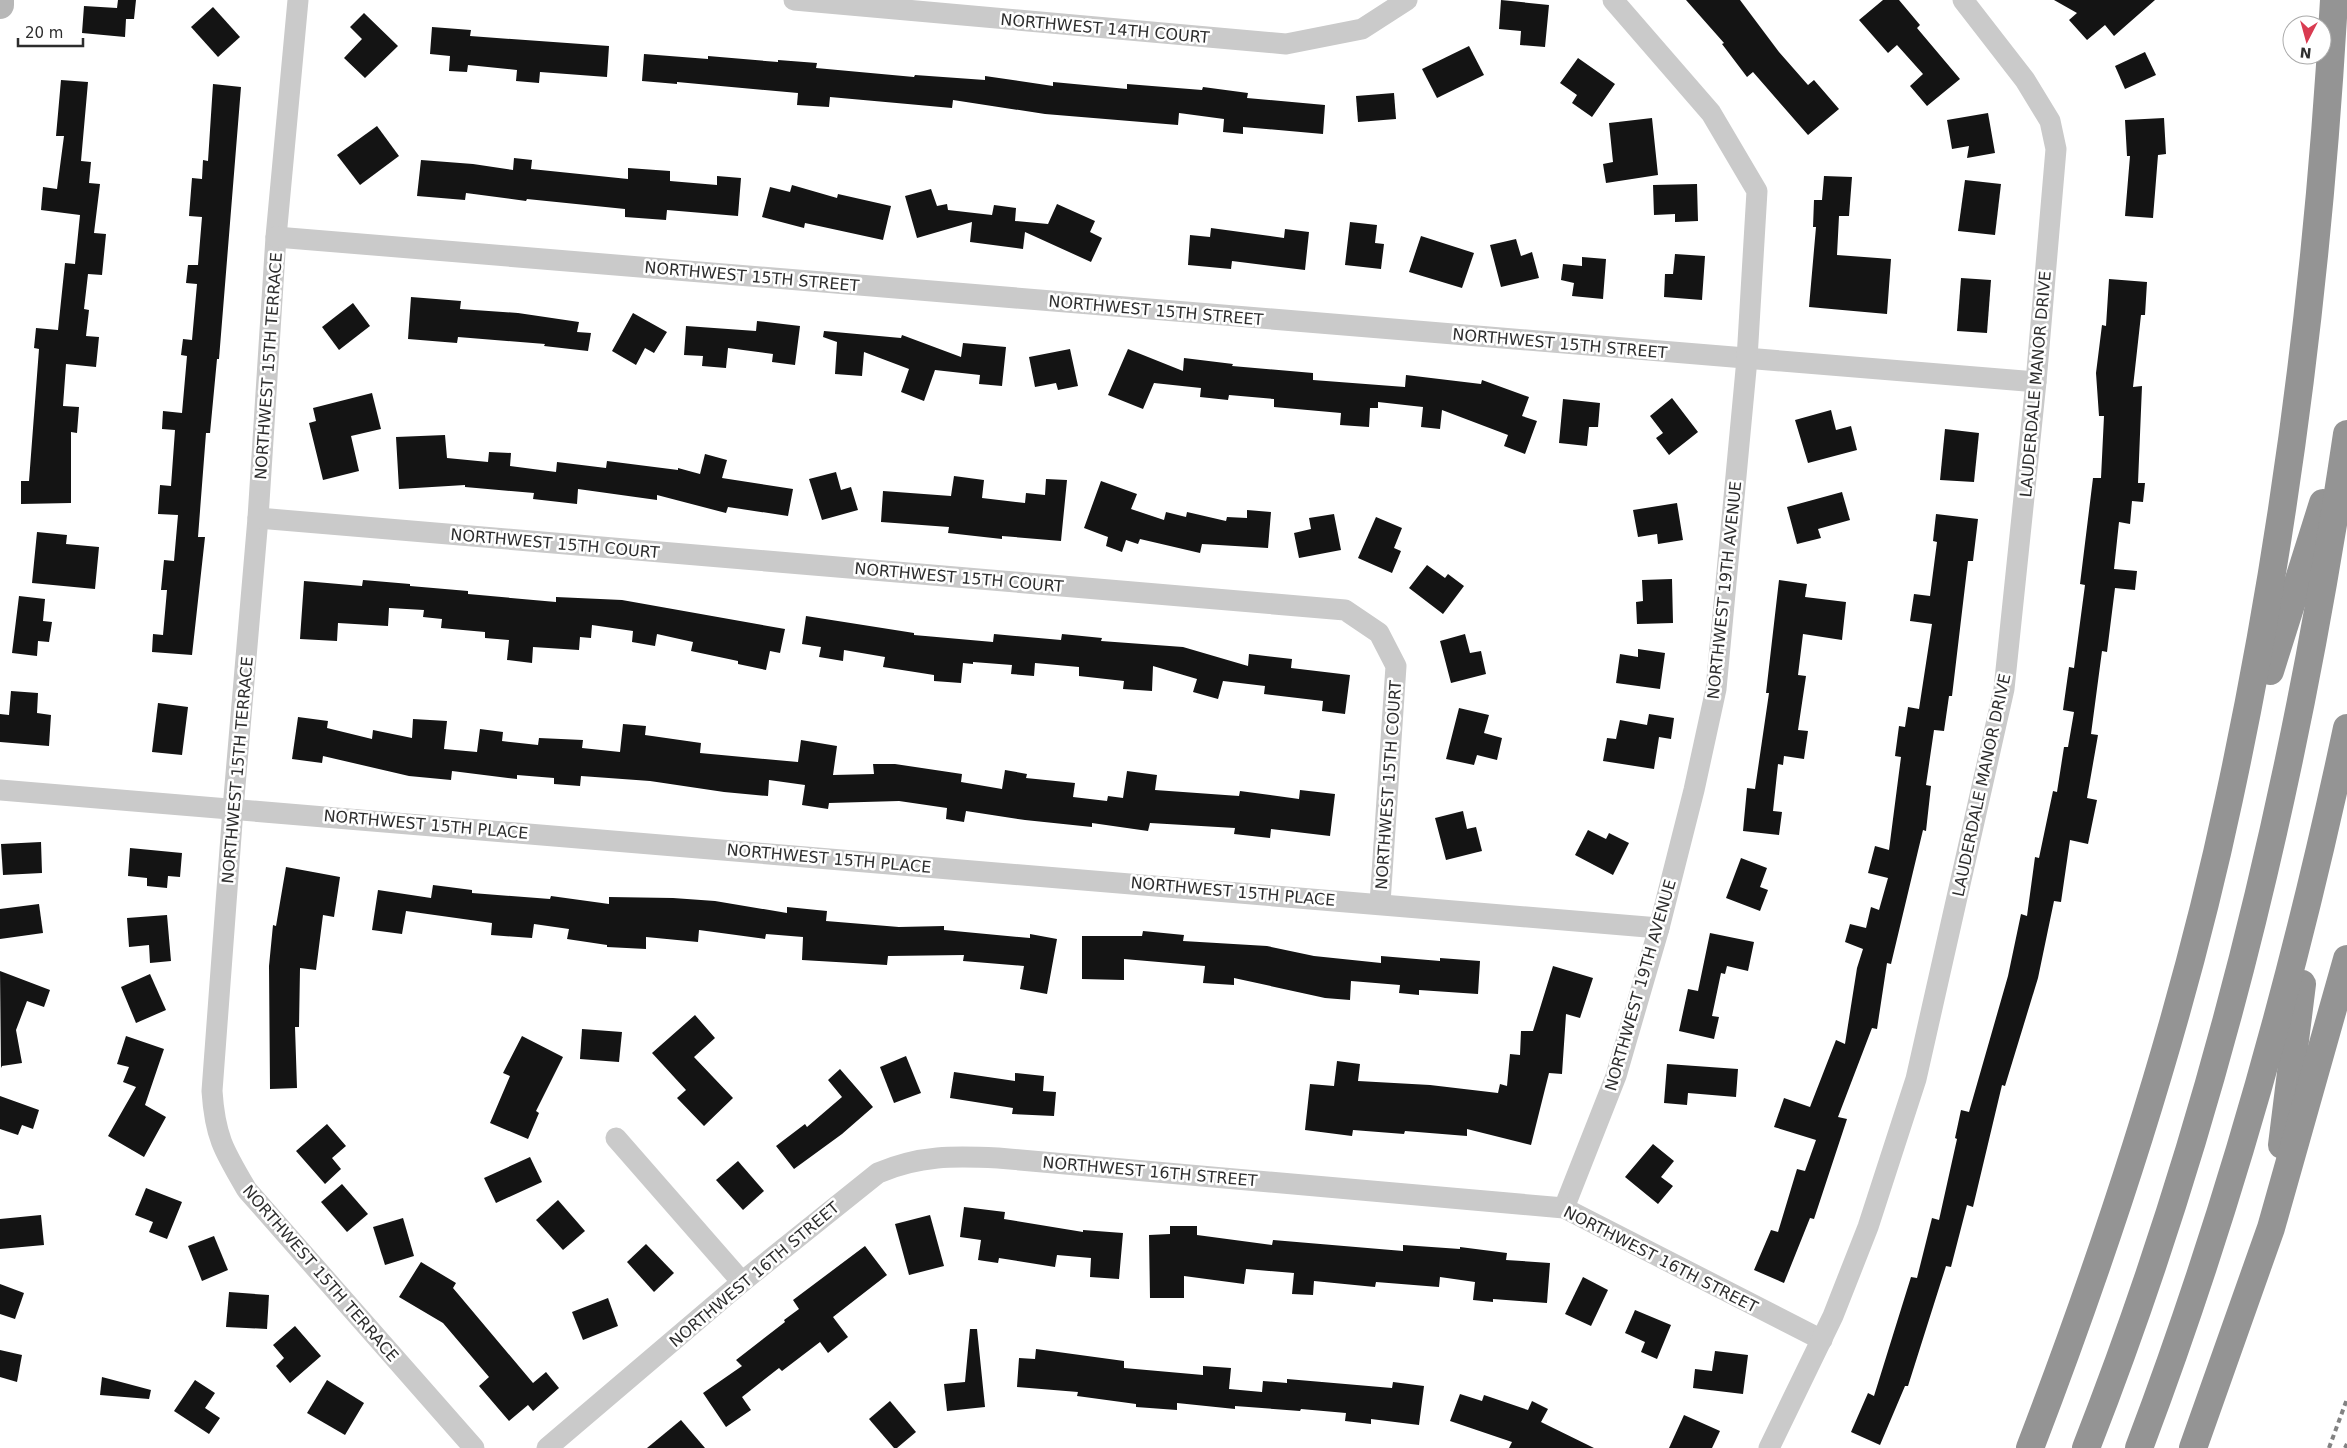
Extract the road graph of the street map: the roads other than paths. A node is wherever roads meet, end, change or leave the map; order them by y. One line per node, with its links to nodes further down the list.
1 (0, 0): 8 (street)
2 (298, 0): 9 (street, NORTHWEST 15TH TERRACE)
3 (794, 0): 4 (street, NORTHWEST 14TH COURT)
4 (1407, 0)
5 (1613, 0): 10 (street, NORTHWEST 19TH AVENUE)
6 (1963, 0): 11 (street, LAUDERDALE MANOR DRIVE)
7 (2334, 0): 17 (highway)
8 (0, 5)
9 (276, 237): 10 (street, NORTHWEST 15TH STREET); 14 (street, NORTHWEST 15TH TERRACE)
10 (1747, 359): 11 (street, NORTHWEST 15TH STREET); 21 (street, NORTHWEST 19TH AVENUE)
11 (2036, 382): 27 (street, LAUDERDALE MANOR DRIVE)
12 (2347, 427): 17 (highway)
13 (2347, 434): 32 (highway)
14 (258, 518): 18 (street, NORTHWEST 15TH TERRACE); 20 (street, NORTHWEST 15TH COURT)
15 (2347, 728): 19 (highway)
16 (0, 790): 18 (street, NORTHWEST 15TH PLACE)
17 (2229, 802): 31 (highway)
18 (233, 809): 20 (street, NORTHWEST 15TH PLACE); 28 (street, NORTHWEST 15TH TERRACE)
19 (2317, 866): 25 (highway); 33 (highway)
20 (1380, 903): 21 (street, NORTHWEST 15TH PLACE)
21 (1659, 928): 24 (street, NORTHWEST 19TH AVENUE)
22 (2347, 959): 25 (highway)
23 (616, 1138): 26 (street)
24 (1564, 1208): 26 (street, NORTHWEST 16TH STREET); 27 (street, NORTHWEST 16TH STREET)
25 (2271, 1228): 34 (highway)
26 (742, 1282): 29 (street, NORTHWEST 16TH STREET)
27 (1822, 1340): 30 (street, LAUDERDALE MANOR DRIVE)
28 (474, 1448)
29 (548, 1448)
30 (1769, 1448)
31 (2030, 1448)
32 (2086, 1448)
33 (2139, 1448)
34 (2193, 1448)

